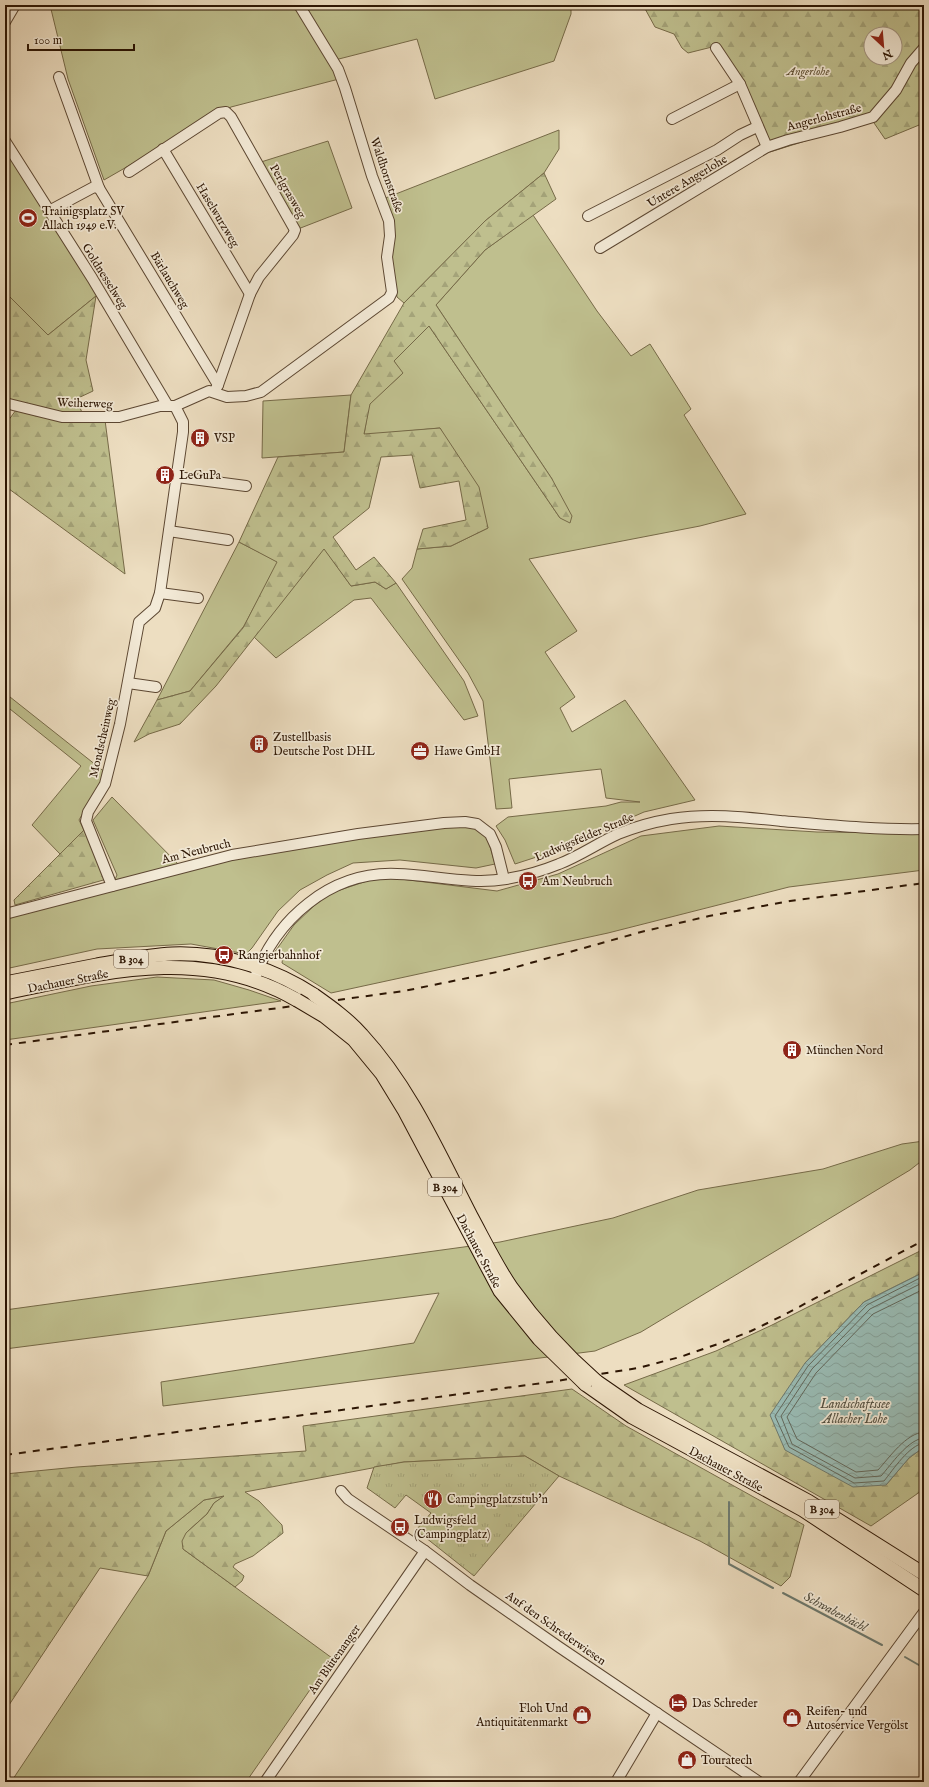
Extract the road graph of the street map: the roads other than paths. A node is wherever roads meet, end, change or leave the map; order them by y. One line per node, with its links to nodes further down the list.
1 (15, 5): 3 (street)
2 (299, 5): 19 (street, Waldhornstraße)
3 (5, 22)
4 (716, 48): 7 (street)
5 (924, 48): 11 (street, Angerlohstraße)
6 (59, 77): 14 (street, Bärlauchweg)
7 (740, 84): 8 (street); 9 (street)
8 (672, 118)
9 (757, 127): 11 (street); 16 (street, Untere Angerlohe)
10 (5, 141): 15 (street, Goldnesselweg)
11 (767, 148): 17 (street, Untere Angerlohe)
12 (163, 149): 13 (street); 18 (street, Haselwurzweg); 18 (street, Perlgrasweg)
13 (129, 172)
14 (99, 188): 15 (street); 19 (street, Bärlauchweg)
15 (49, 211): 21 (street, Goldnesselweg)
16 (588, 216)
17 (600, 248)
18 (250, 294): 19 (street, Perlgrasweg)
19 (214, 389): 21 (street, Weiherweg)
20 (5, 403): 21 (street, Weiherweg)
21 (172, 406): 22 (street, Mondscheinweg)
22 (177, 477): 23 (street); 24 (street, Mondscheinweg)
23 (246, 486)
24 (169, 531): 25 (street); 26 (street, Mondscheinweg)
25 (228, 540)
26 (160, 593): 27 (street); 28 (street, Mondscheinweg)
27 (198, 598)
28 (128, 683): 29 (street); 32 (street, Mondscheinweg)
29 (156, 687)
30 (924, 829): 31 (street, Ludwigsfelder Straße)
31 (504, 879): 32 (street, Am Neubruch); 34 (street, Ludwigsfelder Straße)
32 (112, 886): 33 (street, Am Neubruch)
33 (5, 914)
34 (256, 974): 35 (main road, Dachauer Straße / B 304); 36 (main road, Dachauer Straße / B 304); 37 (main road, Dachauer Straße / B 304, bridge); 37 (main road, Dachauer Straße / B 304, bridge)
35 (5, 983)
36 (5, 993)
37 (591, 1383): 38 (main road, Dachauer Straße / B 304)
38 (709, 1455): 41 (main road, Dachauer Straße / B 304); 42 (main road, Dachauer Straße / B 304)
39 (341, 1491): 40 (street, Auf den Schrederwiesen)
40 (425, 1551): 44 (street, Auf den Schrederwiesen); 45 (street, Am Blütenanger)
41 (924, 1574)
42 (924, 1590)
43 (924, 1612): 48 (street)
44 (657, 1713): 46 (street); 47 (street, Auf den Schrederwiesen)
45 (265, 1782)
46 (616, 1782)
47 (759, 1782)
48 (799, 1782)

